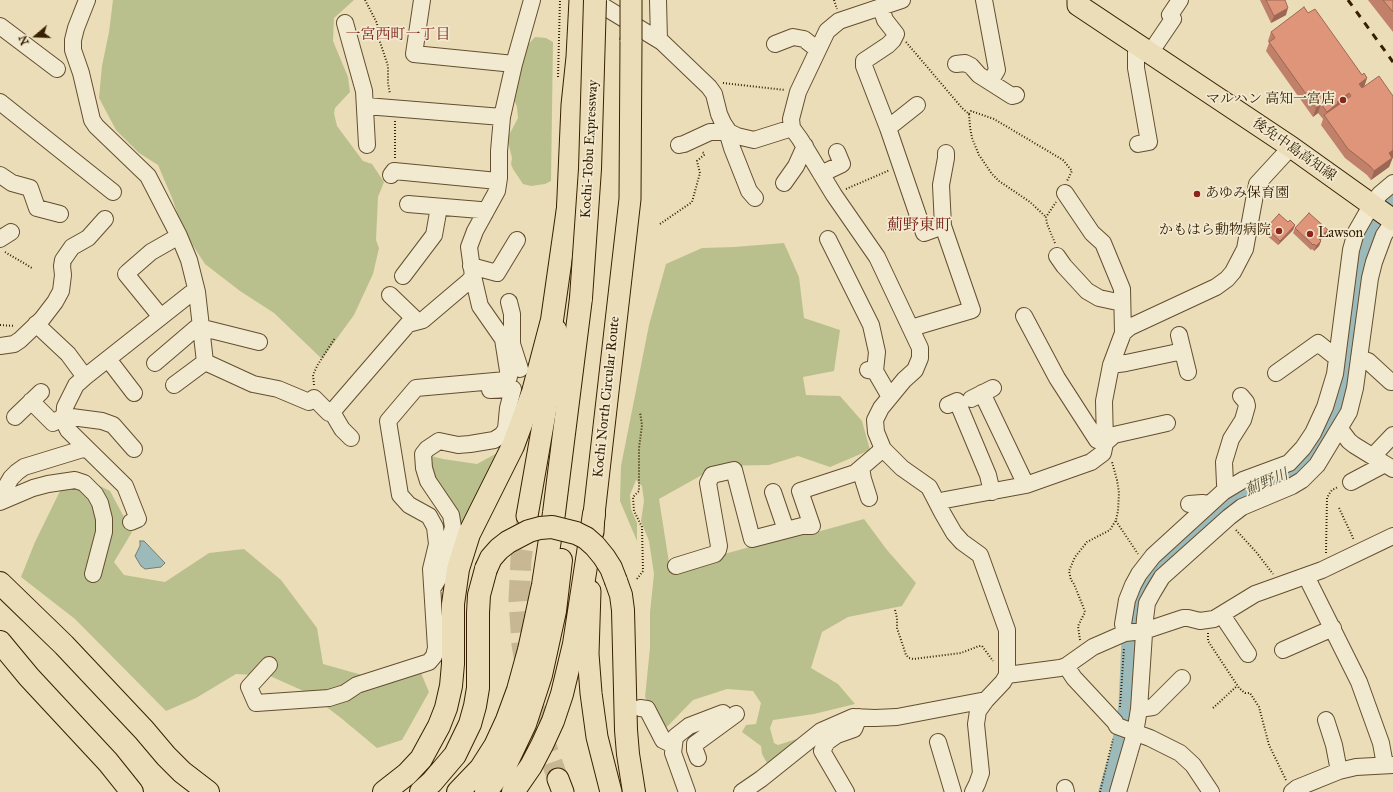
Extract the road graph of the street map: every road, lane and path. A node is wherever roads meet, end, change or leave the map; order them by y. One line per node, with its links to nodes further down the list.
1 (365, 0): 33 (path)
2 (422, 0): 22 (street)
3 (532, 0): 22 (street)
4 (560, 0): 25 (path)
5 (631, 0): 18 (main road, Kochi North Circular Route, bridge)
6 (641, 0): 18 (main road)
7 (658, 0): 18 (street)
8 (902, 0): 14 (street)
9 (984, 0): 27 (street)
10 (1180, 0): 20 (street)
11 (583, 1): 18 (street); 58 (main road); 78 (highway, Kochi-Tobu Expressway, bridge)
12 (1075, 2): 20 (main road, 後免中島高知線)
13 (81, 3): 68 (street)
14 (881, 7): 17 (street); 21 (street)
15 (345, 23): 32 (street)
16 (0, 26): 24 (street)
17 (896, 34): 34 (path); 37 (street)
18 (643, 40): 38 (street); 138 (main road, Kochi North Circular Route)
19 (775, 44): 21 (street)
20 (1145, 49): 39 (street); 43 (main road, 後免中島高知線)
21 (818, 50): 28 (street)
22 (514, 64): 35 (street)
23 (956, 64): 27 (street)
24 (57, 68)
25 (558, 82)
26 (721, 82): 28 (path)
27 (990, 82): 29 (street)
28 (798, 92): 36 (street)
29 (1016, 95)
30 (0, 102): 55 (street)
31 (918, 105): 37 (street)
32 (366, 106): 33 (street); 40 (street)
33 (389, 113): 35 (street); 48 (path)
34 (969, 114): 54 (path); 64 (path)
35 (502, 117): 51 (street)
36 (792, 128): 38 (street); 42 (street)
37 (888, 128): 47 (street)
38 (729, 132): 41 (street); 57 (street)
39 (1138, 144)
40 (367, 145)
41 (679, 145)
42 (805, 146): 49 (street); 52 (street)
43 (1291, 147): 63 (main road, 後免中島高知線); 87 (street)
44 (701, 152): 66 (path)
45 (837, 152): 49 (street)
46 (946, 153): 67 (street)
47 (900, 166): 56 (path); 67 (street)
48 (392, 173): 51 (street)
49 (821, 174): 56 (street)
50 (0, 175): 62 (street)
51 (498, 181): 61 (street)
52 (784, 183)
53 (1393, 183): 63 (street)
54 (1063, 191): 64 (path); 80 (street)
55 (113, 192)
56 (834, 195): 86 (street)
57 (755, 198)
58 (569, 201): 139 (main road); 189 (highway)
59 (408, 204): 60 (street)
60 (439, 207): 61 (street); 75 (street)
61 (485, 213): 74 (street)
62 (60, 214)
63 (1385, 214): 94 (street); 95 (street)
64 (1046, 217): 72 (path)
65 (105, 219): 84 (street)
66 (660, 224)
67 (944, 226): 86 (street)
68 (179, 236): 76 (street); 82 (street)
69 (828, 239): 111 (street)
70 (517, 240): 74 (street)
71 (0, 250): 73 (path)
72 (1059, 265): 80 (street)
73 (32, 268)
74 (472, 271): 83 (street); 91 (street)
75 (402, 276)
76 (197, 292): 82 (street); 85 (street)
77 (390, 295): 83 (street)
78 (581, 298): 191 (highway); 192 (highway)
79 (509, 302): 91 (street)
80 (1122, 303): 87 (street)
81 (1024, 316): 121 (street)
82 (161, 317): 96 (street)
83 (417, 321): 113 (street)
84 (36, 324): 92 (street); 103 (street)
85 (200, 328): 90 (street); 97 (street); 98 (street)
86 (911, 328): 111 (street)
87 (1123, 333): 99 (street)
88 (1179, 335): 93 (street)
89 (335, 338): 110 (path)
90 (259, 342)
91 (508, 344): 100 (street); 154 (street)
92 (0, 346)
93 (1183, 351): 99 (street); 101 (street)
94 (1337, 355): 102 (street); 129 (street)
95 (1359, 358): 104 (street); 118 (street)
96 (108, 359): 103 (street); 107 (street)
97 (204, 362): 105 (street); 110 (street)
98 (155, 363)
99 (1111, 365): 121 (street)
100 (520, 369)
101 (1188, 372)
102 (1276, 373)
103 (85, 377): 115 (street)
104 (1391, 382)
105 (174, 385)
106 (485, 391): 154 (street)
107 (134, 393)
108 (982, 393): 128 (street)
109 (1241, 396): 129 (street)
110 (314, 398): 113 (street)
111 (890, 398): 124 (street)
112 (948, 405): 131 (street)
113 (332, 412): 120 (street)
114 (640, 412): 151 (path)
115 (64, 416): 116 (street); 122 (street); 123 (street)
116 (15, 417)
117 (1167, 423): 121 (street)
118 (1340, 429): 125 (street); 140 (street)
119 (1393, 436): 125 (street)
120 (351, 438)
121 (1105, 446): 128 (street); 141 (path)
122 (86, 448): 133 (street); 142 (street)
123 (134, 449)
124 (883, 449): 126 (street); 134 (street)
125 (1384, 463): 127 (street)
126 (861, 468): 132 (street); 143 (street)
127 (1351, 482): 148 (path)
128 (1026, 485): 131 (street)
129 (1227, 489): 136 (street)
130 (773, 492): 143 (street)
131 (992, 492): 134 (street)
132 (869, 498)
133 (2, 501): 149 (street)
134 (938, 504): 166 (street)
135 (1189, 504): 136 (street)
136 (1208, 504): 146 (street)
137 (1339, 508): 145 (path)
138 (594, 514): 193 (highway); 194 (main road, Kochi North Circular Route)
139 (527, 516)
140 (1227, 518): 153 (path); 158 (street)
141 (1116, 520): 146 (path); 162 (path)
142 (131, 522)
143 (786, 530): 147 (street)
144 (1393, 536): 145 (street)
145 (1360, 552): 148 (street)
146 (1145, 565): 159 (street)
147 (676, 566)
148 (1325, 569): 150 (street)
149 (93, 574)
150 (1308, 575): 153 (street); 157 (street)
151 (627, 580): 190 (highway, bridge); 195 (highway)
152 (0, 583): 177 (highway)
153 (1281, 585): 156 (street)
154 (432, 589): 164 (street)
155 (895, 610): 166 (path)
156 (1222, 615): 158 (street); 163 (street); 168 (path)
157 (1332, 628): 161 (street); 183 (street)
158 (1144, 631): 159 (street); 171 (street)
159 (1125, 633): 162 (street)
160 (0, 642): 182 (highway)
161 (1283, 650)
162 (1085, 653): 165 (street)
163 (1248, 654)
164 (269, 665)
165 (1066, 666): 166 (street); 178 (street)
166 (1007, 675): 169 (street)
167 (1182, 678): 171 (street)
168 (1238, 686): 172 (path); 203 (path)
169 (986, 700): 175 (street); 200 (street)
170 (640, 708): 180 (street)
171 (1139, 708): 178 (street)
172 (1213, 708)
173 (688, 715): 174 (street)
174 (729, 716): 180 (street); 181 (street)
175 (859, 717): 197 (street); 198 (street)
176 (1326, 720): 184 (street)
177 (144, 730): 187 (highway); 188 (highway)
178 (1134, 733): 201 (street); 202 (street)
179 (938, 742): 199 (street)
180 (673, 744): 196 (street)
181 (698, 758)
182 (108, 762): 185 (highway); 186 (highway)
183 (1389, 765): 184 (street)
184 (1339, 771): 203 (street)
185 (132, 792)
186 (144, 792)
187 (189, 792)
188 (208, 792)
189 (384, 792)
190 (421, 792)
191 (458, 792)
192 (486, 792)
193 (513, 792)
194 (611, 792)
195 (634, 792)
196 (687, 792)
197 (742, 792)
198 (846, 792)
199 (953, 792)
200 (973, 792)
201 (1118, 792)
202 (1211, 792)
203 (1292, 792)

